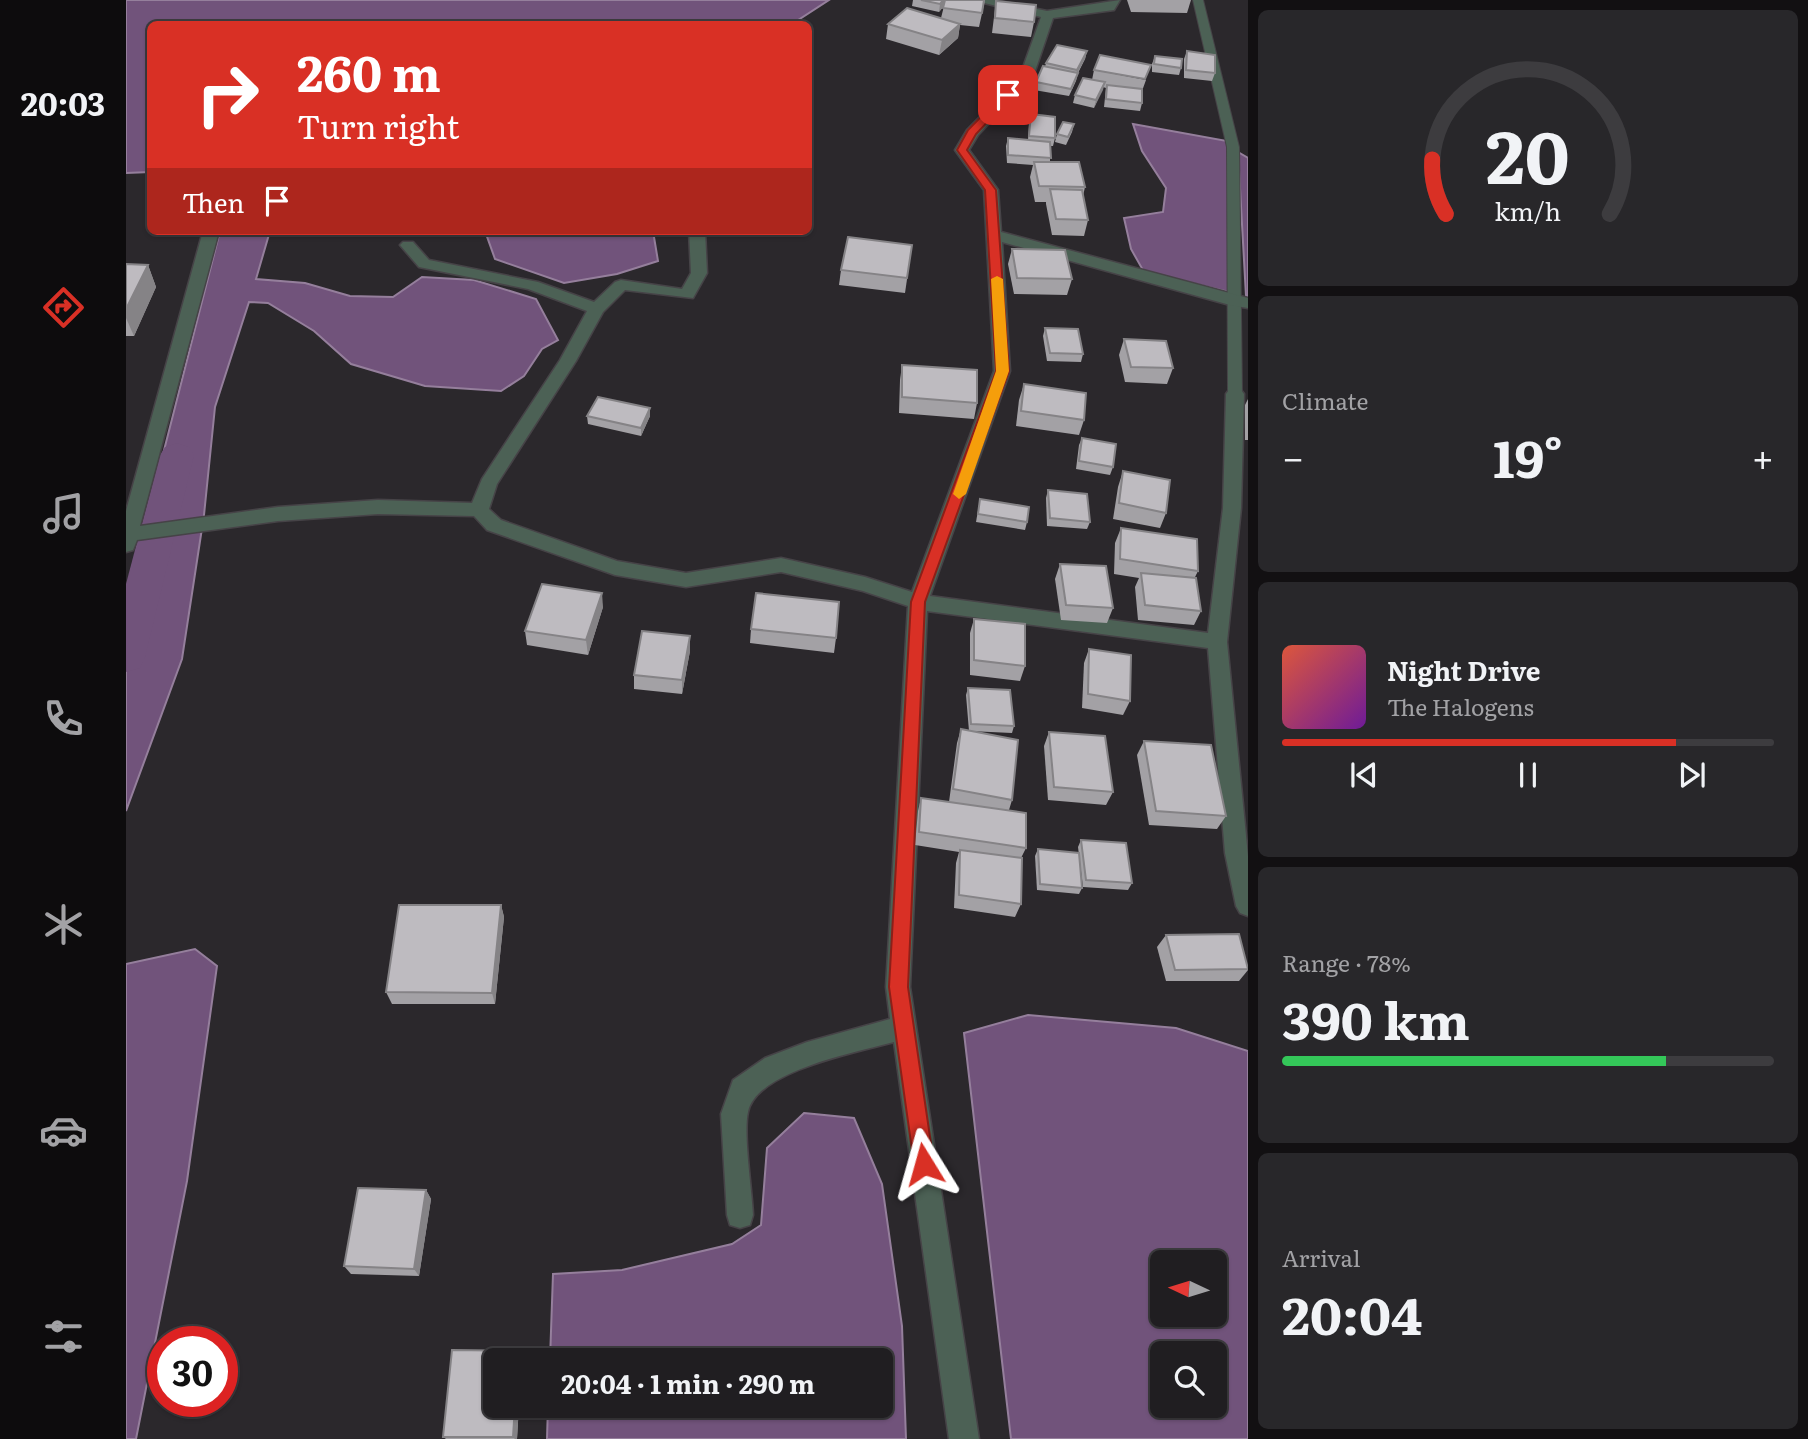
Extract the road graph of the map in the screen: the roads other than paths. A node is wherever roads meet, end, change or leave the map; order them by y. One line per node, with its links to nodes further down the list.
1 (978, 0): 4 (street)
2 (1114, 0): 4 (street)
3 (1198, 0): 9 (lane)
4 (1046, 15): 7 (street)
5 (210, 235): 13 (street)
6 (697, 235): 10 (street)
7 (995, 235): 9 (street); 14 (street)
8 (408, 245): 10 (street)
9 (1242, 302): 11 (lane)
10 (596, 310): 12 (street)
11 (1235, 394): 15 (street)
12 (479, 510): 13 (street); 14 (street)
13 (130, 537)
14 (918, 602): 15 (street); 17 (street)
15 (1217, 642): 16 (street)
16 (1248, 906)
17 (904, 1027): 18 (street); 19 (street)
18 (740, 1215)
19 (964, 1439)

